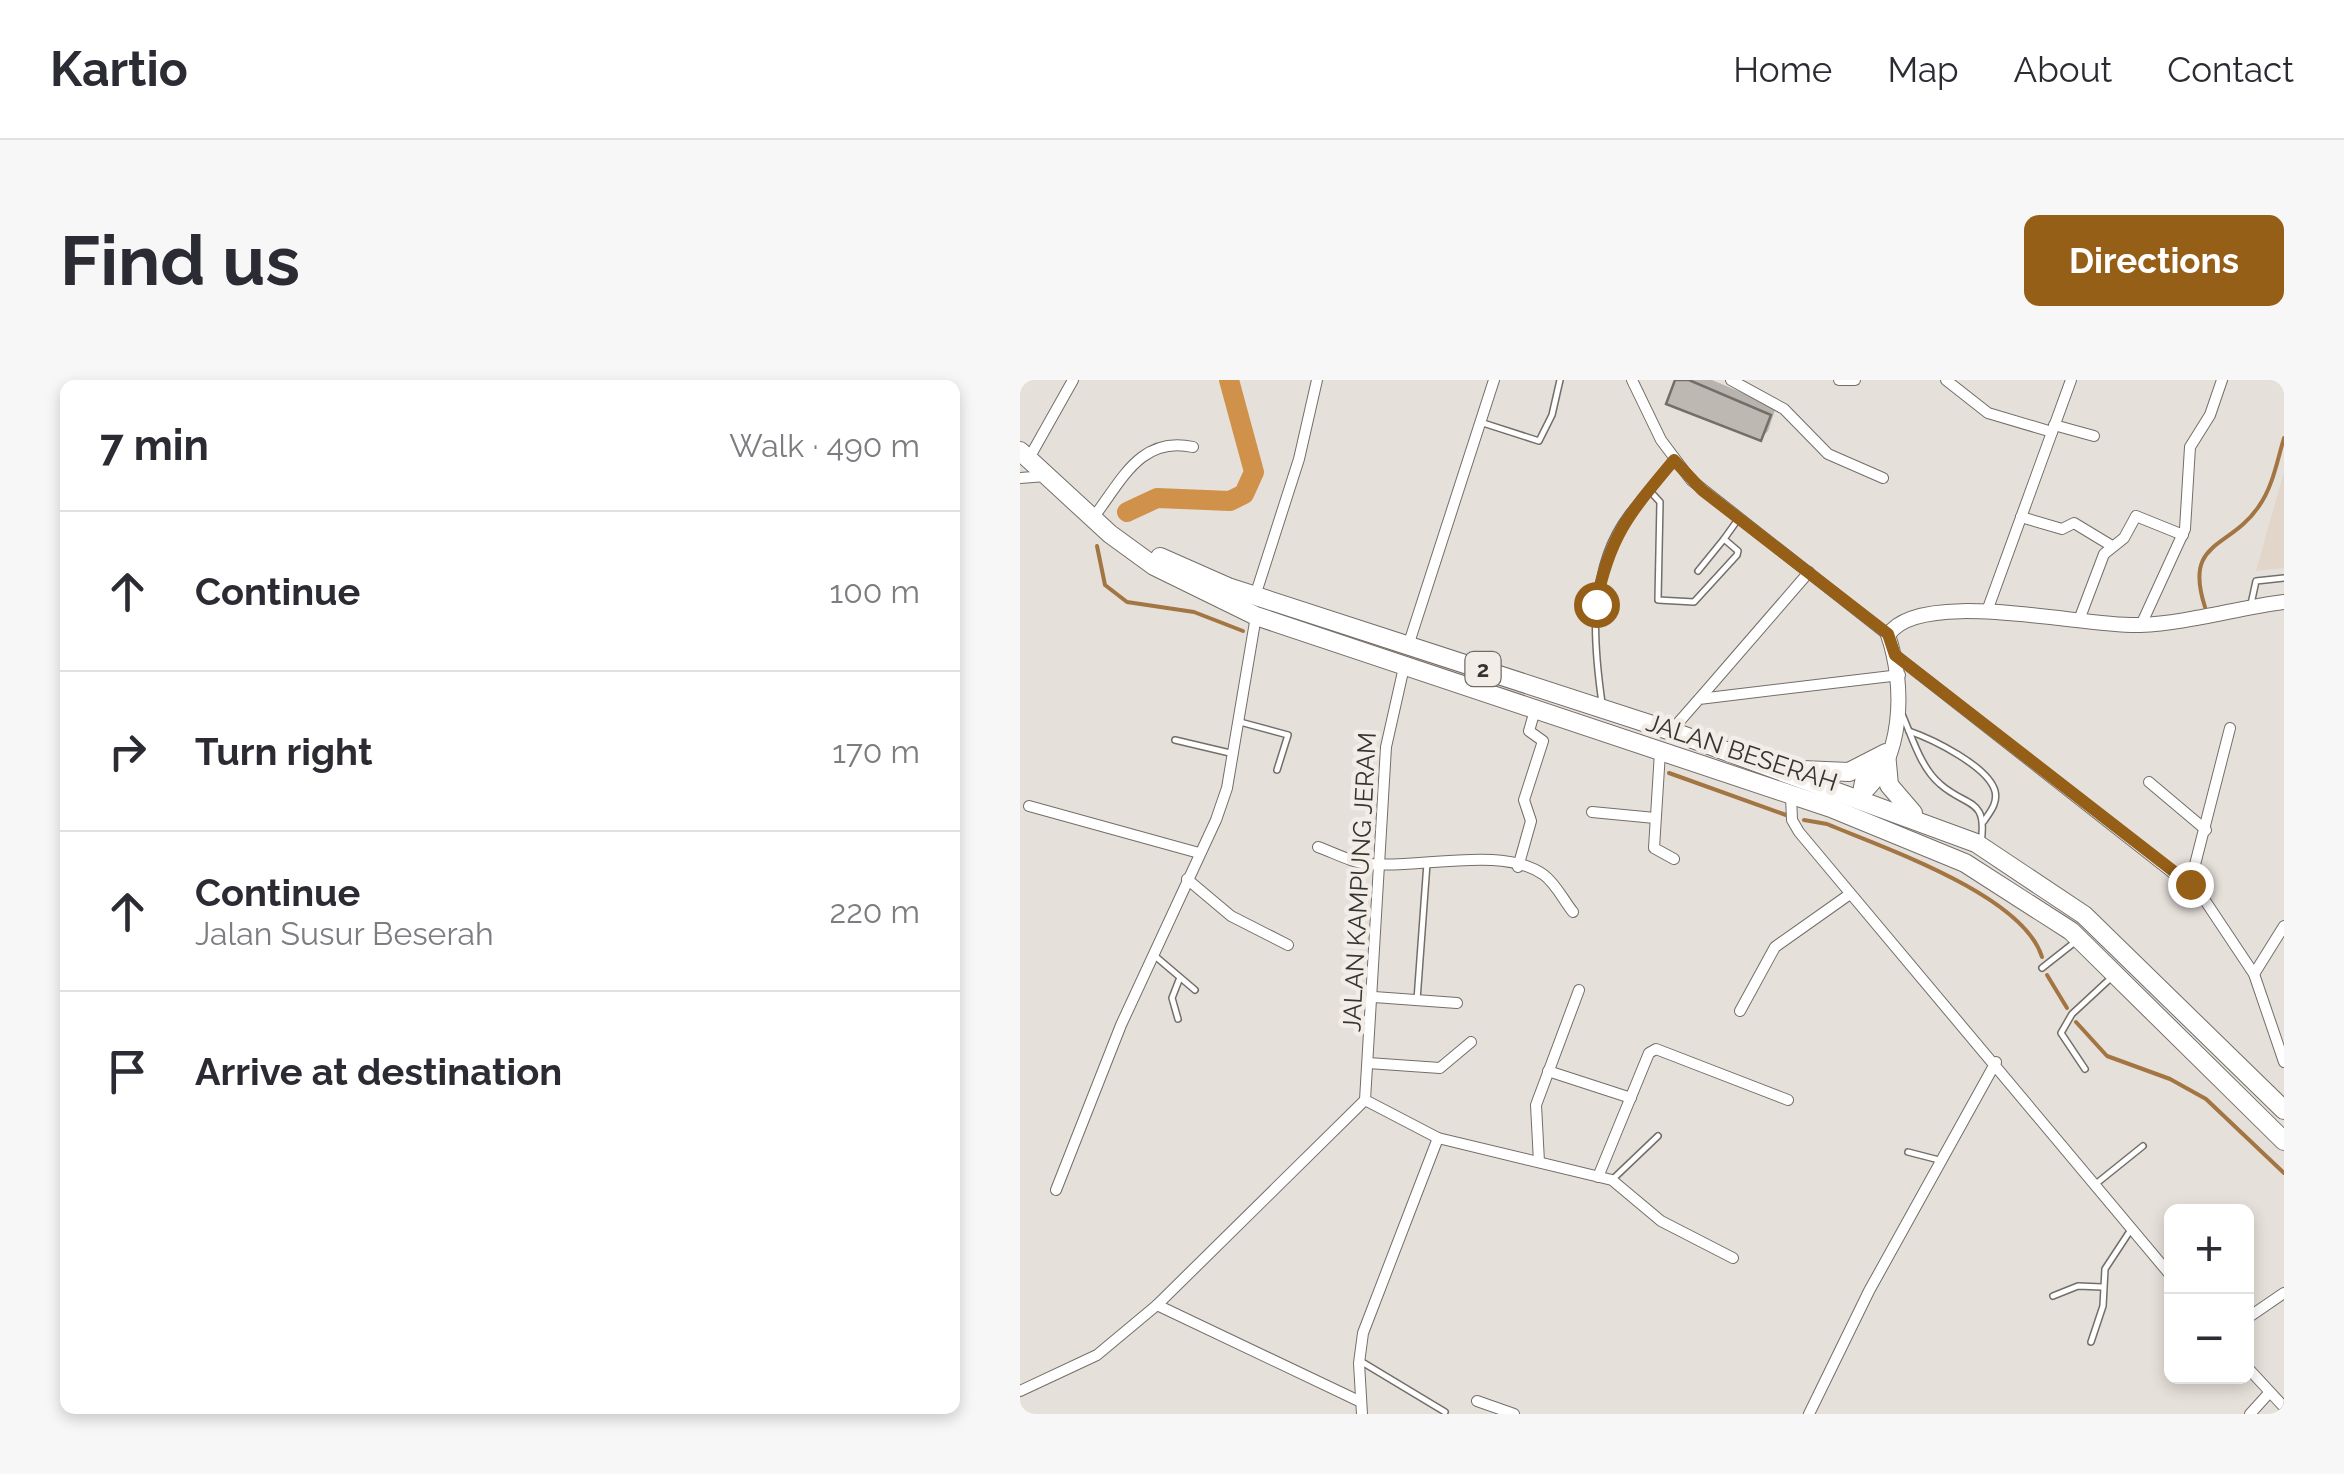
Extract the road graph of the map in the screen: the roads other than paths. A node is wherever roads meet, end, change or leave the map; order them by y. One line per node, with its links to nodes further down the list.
1 (1074, 380): 17 (street)
2 (1317, 380): 30 (street)
3 (1494, 380): 12 (street)
4 (1560, 380): 12 (lane)
5 (1632, 380): 16 (street)
6 (1731, 380): 18 (street)
7 (1839, 380): 8 (street)
8 (1855, 380)
9 (1946, 380): 13 (street)
10 (2071, 380): 13 (street)
11 (2222, 380): 24 (street)
12 (1480, 422): 38 (street)
13 (2053, 428): 14 (street); 20 (street)
14 (2094, 436)
15 (1192, 446): 21 (street)
16 (1674, 460): 19 (lane); 22 (street)
17 (1023, 463): 21 (highway, JALAN BESERAH / 2)
18 (1883, 478)
19 (1649, 490): 25 (lane); 43 (lane)
20 (2021, 517): 26 (street); 33 (street)
21 (1094, 518): 23 (highway, JALAN BESERAH / 2)
22 (1739, 518): 25 (lane); 28 (street)
23 (1110, 534): 30 (highway, JALAN BESERAH / 2); 34 (highway, JALAN BESERAH / 2)
24 (2183, 535): 26 (street); 36 (street)
25 (1724, 539): 27 (lane)
26 (2112, 546): 35 (street)
27 (1698, 571)
28 (1809, 572): 37 (street); 42 (street)
29 (2284, 578): 32 (lane)
30 (1255, 596): 38 (highway, JALAN BESERAH / 2)
31 (2284, 602): 32 (street)
32 (2250, 606): 36 (street)
33 (1987, 611): 35 (street); 37 (street)
34 (1256, 616): 40 (highway, JALAN BESERAH / 2); 46 (street)
35 (2080, 620): 36 (street)
36 (2142, 626)
37 (1888, 634): 39 (street)
38 (1408, 646): 43 (highway, JALAN BESERAH / 2)
39 (1895, 655): 41 (street); 75 (street)
40 (1404, 668): 44 (highway, JALAN BESERAH / 2); 72 (street, JALAN KAMPUNG JERAM)
41 (1900, 675): 42 (street); 45 (street)
42 (1699, 699): 48 (street)
43 (1602, 707): 48 (highway, JALAN BESERAH / 2)
44 (1535, 710): 51 (highway, JALAN BESERAH / 2); 73 (street)
45 (1900, 710): 49 (lane); 53 (street)
46 (1238, 721): 52 (street); 55 (lane)
47 (2230, 728): 66 (street)
48 (1671, 731): 54 (highway, JALAN BESERAH / 2)
49 (1910, 731): 64 (lane); 64 (lane)
50 (1175, 740): 52 (lane)
51 (1660, 752): 57 (highway, JALAN BESERAH / 2); 62 (street)
52 (1233, 753): 69 (street)
53 (1886, 753): 54 (highway); 58 (street); 63 (highway)
54 (1771, 766): 58 (highway, JALAN BESERAH / 2)
55 (1278, 770)
56 (2150, 782): 66 (street)
57 (1791, 796): 60 (highway, JALAN BESERAH / 2); 76 (street)
58 (1858, 797): 60 (highway); 63 (highway, JALAN BESERAH / 2); 65 (highway)
59 (1028, 806): 69 (street)
60 (1830, 808): 65 (highway, JALAN BESERAH / 2)
61 (1592, 812): 62 (street)
62 (1654, 818): 70 (street)
63 (1920, 819): 67 (highway, JALAN BESERAH / 2)
64 (1984, 821): 67 (lane)
65 (1868, 822): 79 (highway, JALAN BESERAH / 2)
66 (2206, 830): 75 (street)
67 (1981, 846): 102 (highway, JALAN BESERAH / 2)
68 (1318, 847): 72 (street)
69 (1199, 854): 74 (street)
70 (1674, 859)
71 (1427, 863): 72 (street); 73 (street); 89 (lane)
72 (1381, 865): 88 (street, JALAN KAMPUNG JERAM)
73 (1518, 867): 77 (street)
74 (1186, 879): 80 (street); 81 (street)
75 (2190, 884): 84 (street)
76 (1850, 894): 91 (street); 94 (street)
77 (1573, 912)
78 (2284, 926): 84 (street)
79 (2079, 938): 82 (lane); 83 (highway, JALAN BESERAH / 2)
80 (1288, 945)
81 (1153, 954): 85 (lane); 113 (street)
82 (2042, 968)
83 (2115, 974): 97 (lane); 105 (highway, JALAN BESERAH / 2)
84 (2254, 974): 95 (street)
85 (1180, 978): 86 (lane); 92 (lane)
86 (1194, 990)
87 (1579, 990): 98 (street)
88 (1374, 996): 89 (street); 96 (street, JALAN KAMPUNG JERAM)
89 (1417, 1000): 90 (street)
90 (1457, 1003)
91 (1740, 1010)
92 (1178, 1019)
93 (1471, 1042): 96 (street)
94 (1996, 1062): 109 (street); 112 (street)
95 (2284, 1062)
96 (1368, 1063): 100 (street, JALAN KAMPUNG JERAM)
97 (2085, 1069)
98 (1548, 1071): 99 (street); 108 (street)
99 (1630, 1098): 101 (street); 110 (street)
100 (1365, 1100): 104 (street); 120 (street)
101 (1788, 1100)
102 (2284, 1110)
103 (1658, 1136): 111 (lane)
104 (1438, 1138): 108 (street); 123 (street)
105 (2284, 1140)
106 (2143, 1146): 112 (lane)
107 (1908, 1152): 109 (lane)
108 (1538, 1162): 110 (street)
109 (1944, 1162): 132 (street)
110 (1598, 1177): 111 (street)
111 (1612, 1180): 115 (street)
112 (2095, 1185): 114 (street)
113 (1056, 1190)
114 (2132, 1229): 116 (street); 117 (lane)
115 (1733, 1258)
116 (2164, 1267)
117 (2102, 1288): 119 (lane); 122 (lane)
118 (2284, 1293): 121 (street)
119 (2053, 1296)
120 (1157, 1305): 125 (street); 129 (street)
121 (2254, 1314)
122 (2091, 1342)
123 (1359, 1360): 129 (street); 130 (lane)
124 (2254, 1375): 126 (street)
125 (1020, 1391)
126 (2269, 1393): 128 (street); 133 (street)
127 (1477, 1401): 131 (street)
128 (2284, 1407)
129 (1362, 1408)
130 (1445, 1412)
131 (1514, 1414)
132 (1809, 1414)
133 (2250, 1414)

